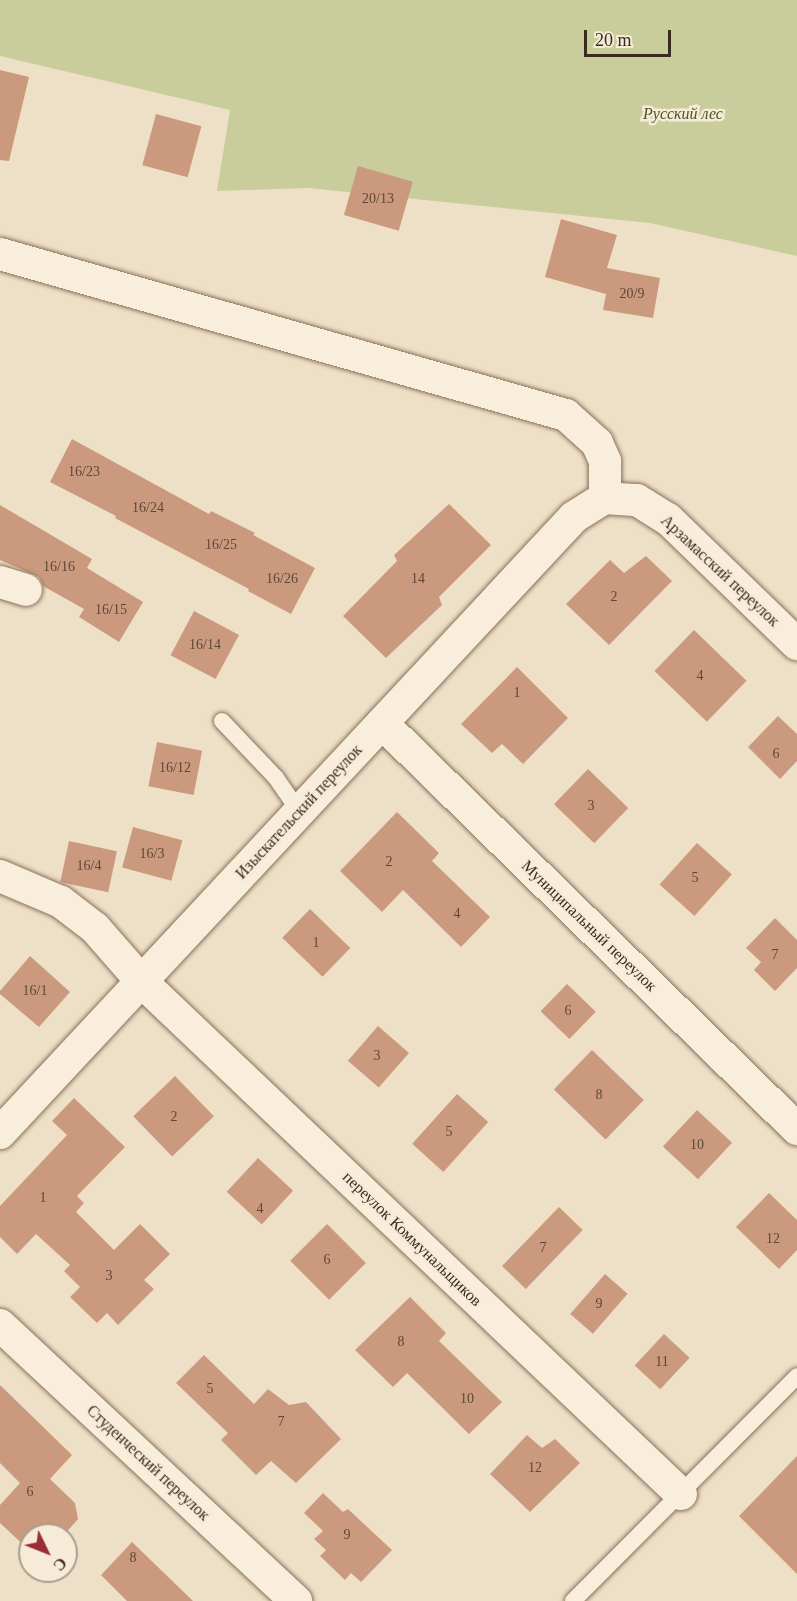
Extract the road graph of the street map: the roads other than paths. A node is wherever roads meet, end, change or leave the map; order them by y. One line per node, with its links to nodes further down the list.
1 (0, 254): 2 (street)
2 (605, 498): 3 (street, Арзамасский переулок); 5 (street, Изыскательский переулок)
3 (797, 644)
4 (222, 721): 6 (lane)
5 (382, 723): 6 (street, Изыскательский переулок); 9 (street, Муниципальный переулок)
6 (299, 811): 8 (street, Изыскательский переулок)
7 (0, 876): 8 (street, переулок Коммунальщиков)
8 (142, 983): 10 (street, Изыскательский переулок); 13 (street, переулок Коммунальщиков)
9 (797, 1129)
10 (0, 1133)
11 (0, 1325): 14 (street, Студенческий переулок)
12 (797, 1376): 13 (lane)
13 (681, 1494): 15 (lane)
14 (296, 1601)
15 (573, 1601)

